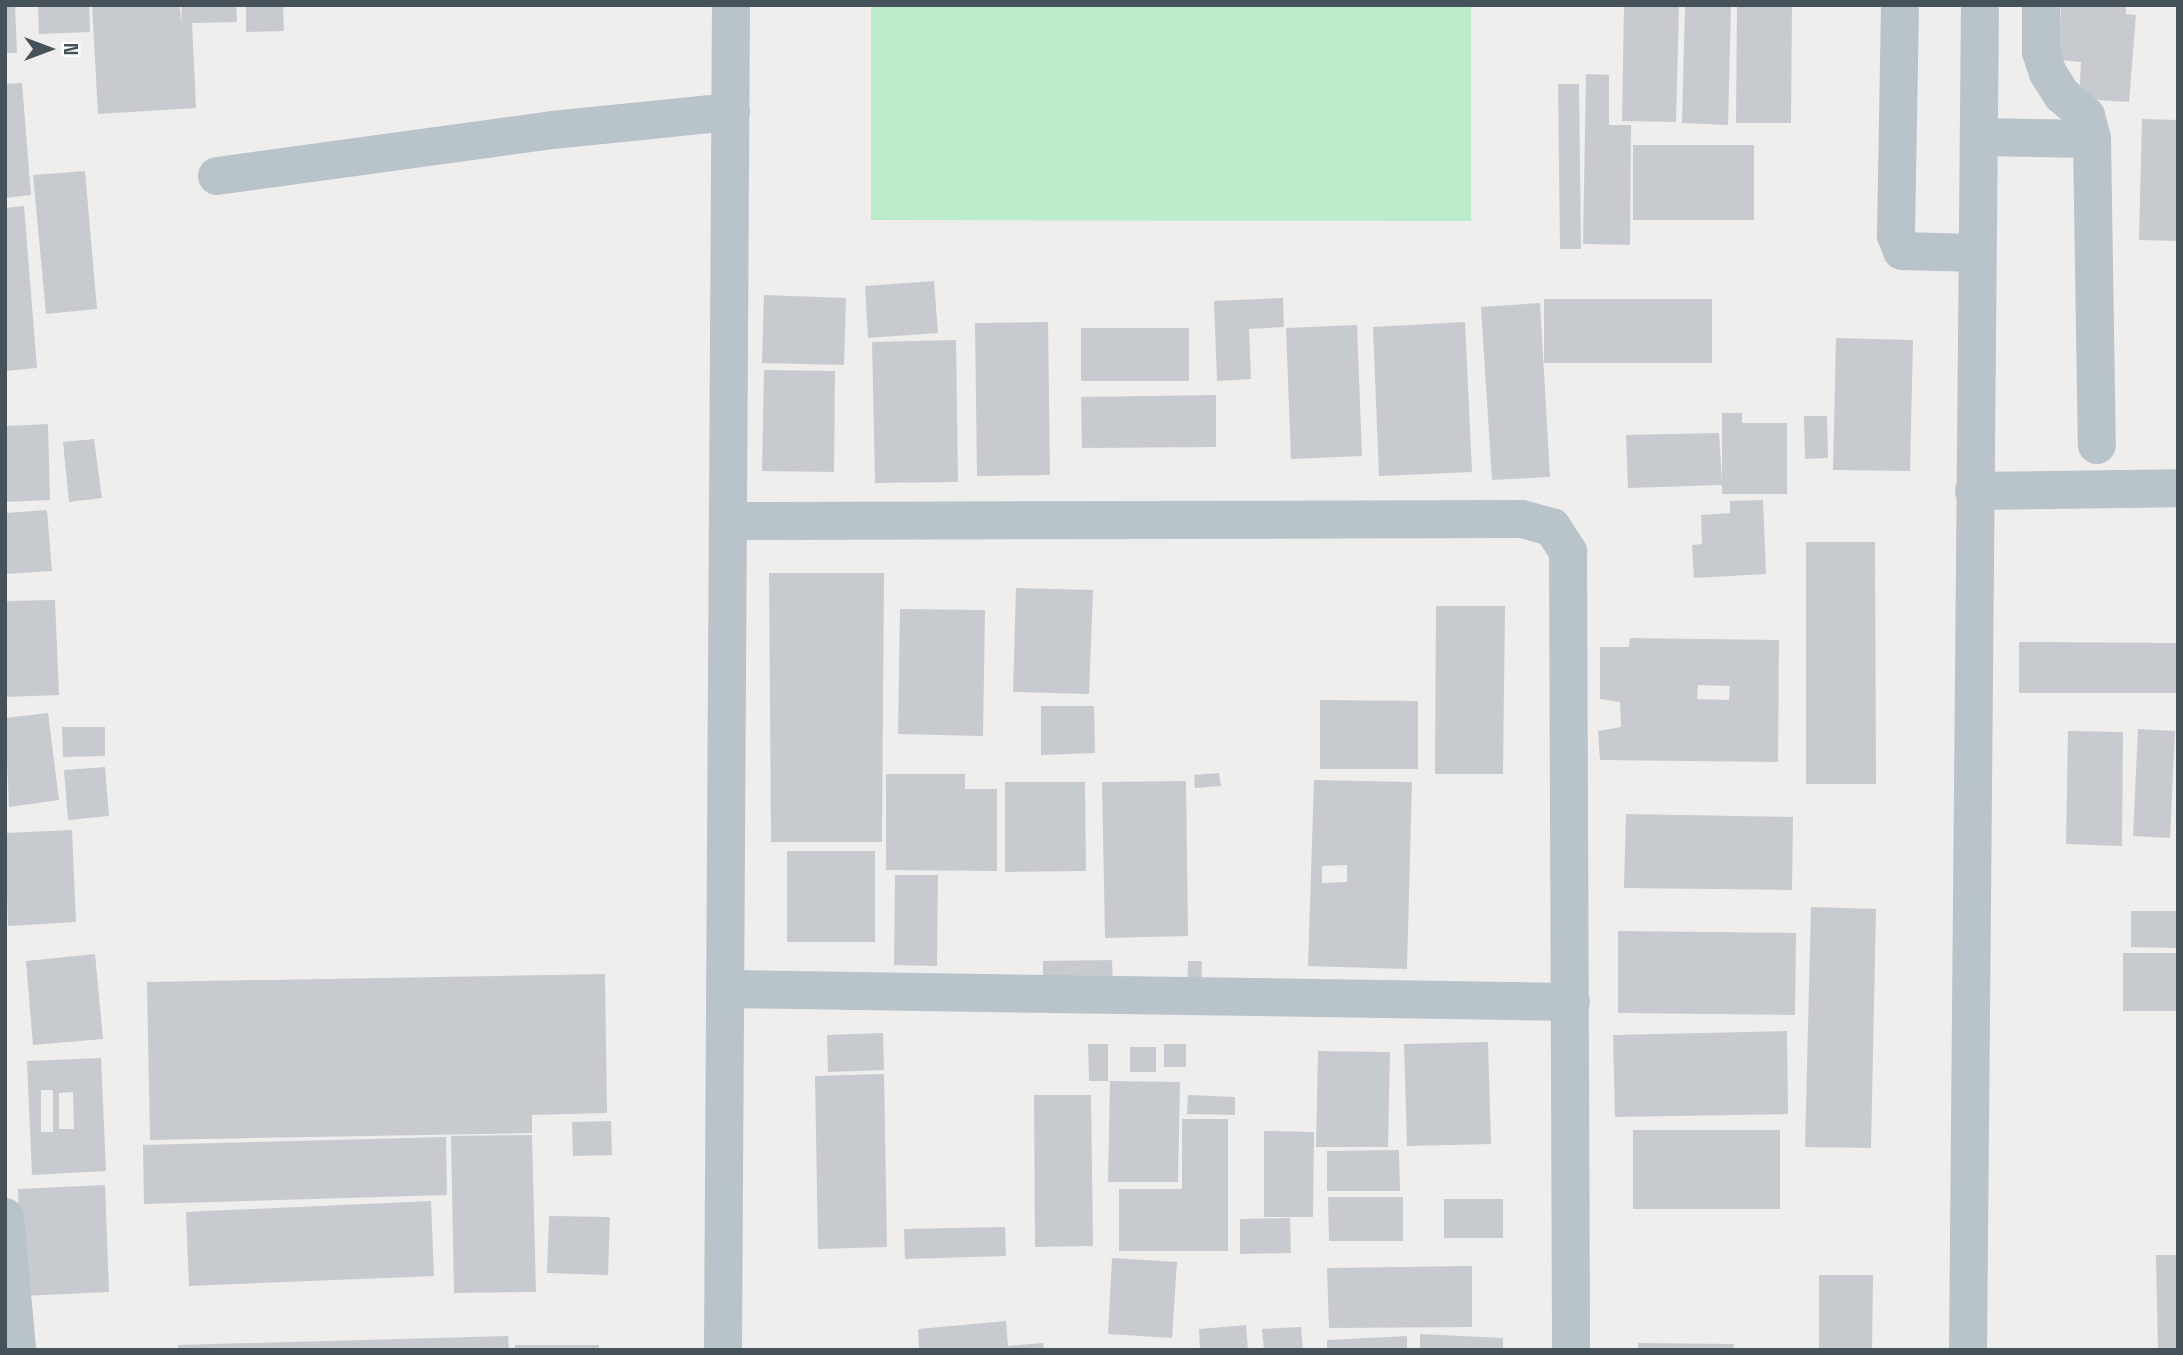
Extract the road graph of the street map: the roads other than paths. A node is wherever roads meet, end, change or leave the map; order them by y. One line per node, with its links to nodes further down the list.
1 (730, 5): 5 (street)
2 (1900, 5): 9 (street)
3 (1980, 5): 6 (street)
4 (2041, 5): 7 (street)
5 (731, 112): 8 (street); 13 (street)
6 (1979, 137): 7 (street); 9 (street)
7 (2092, 139): 10 (street)
8 (217, 176)
9 (1977, 253): 12 (street)
10 (2097, 445)
11 (2178, 488): 12 (street)
12 (1974, 491): 20 (street)
13 (730, 521): 14 (street); 15 (street)
14 (727, 989): 15 (street); 18 (street)
15 (1571, 1002): 19 (street)
16 (5, 1217): 17 (street)
17 (17, 1350)
18 (723, 1350)
19 (1571, 1350)
20 (1968, 1350)

